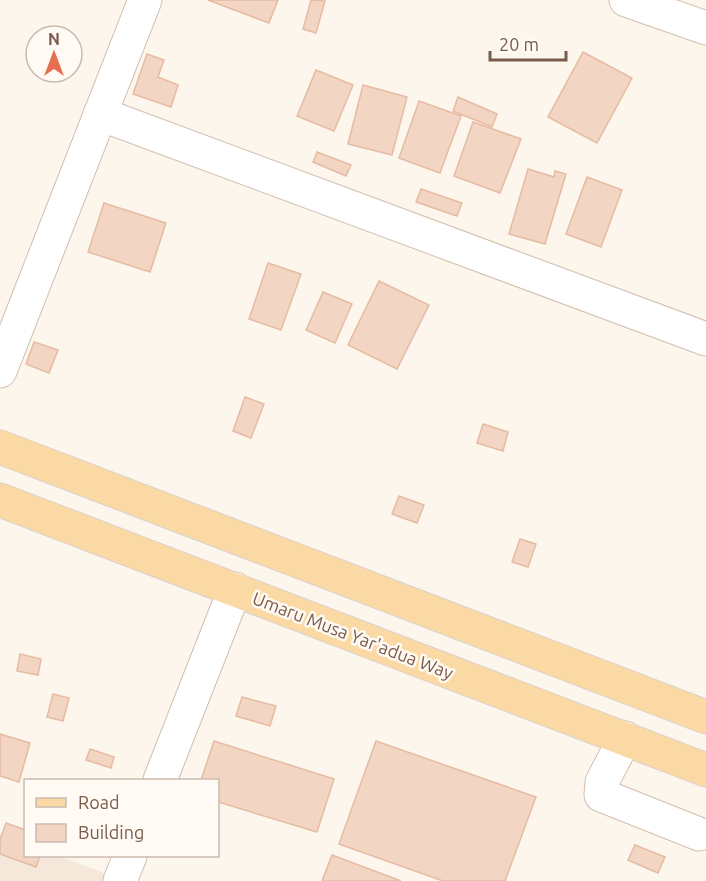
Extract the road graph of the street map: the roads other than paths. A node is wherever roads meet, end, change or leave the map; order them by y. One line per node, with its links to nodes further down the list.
1 (145, 0): 4 (street)
2 (626, 0): 3 (street)
3 (706, 28)
4 (100, 114): 5 (street); 6 (street)
5 (706, 339)
6 (0, 371)
7 (0, 447): 10 (main road)
8 (0, 500): 9 (main road, Umaru Musa Yar'adua Way)
9 (235, 590): 11 (main road, Umaru Musa Yar'adua Way); 13 (street)
10 (706, 717)
11 (626, 738): 12 (main road, Umaru Musa Yar'adua Way); 14 (street)
12 (706, 770)
13 (160, 779)
14 (699, 834)
15 (129, 857): 16 (street)
16 (120, 881)

